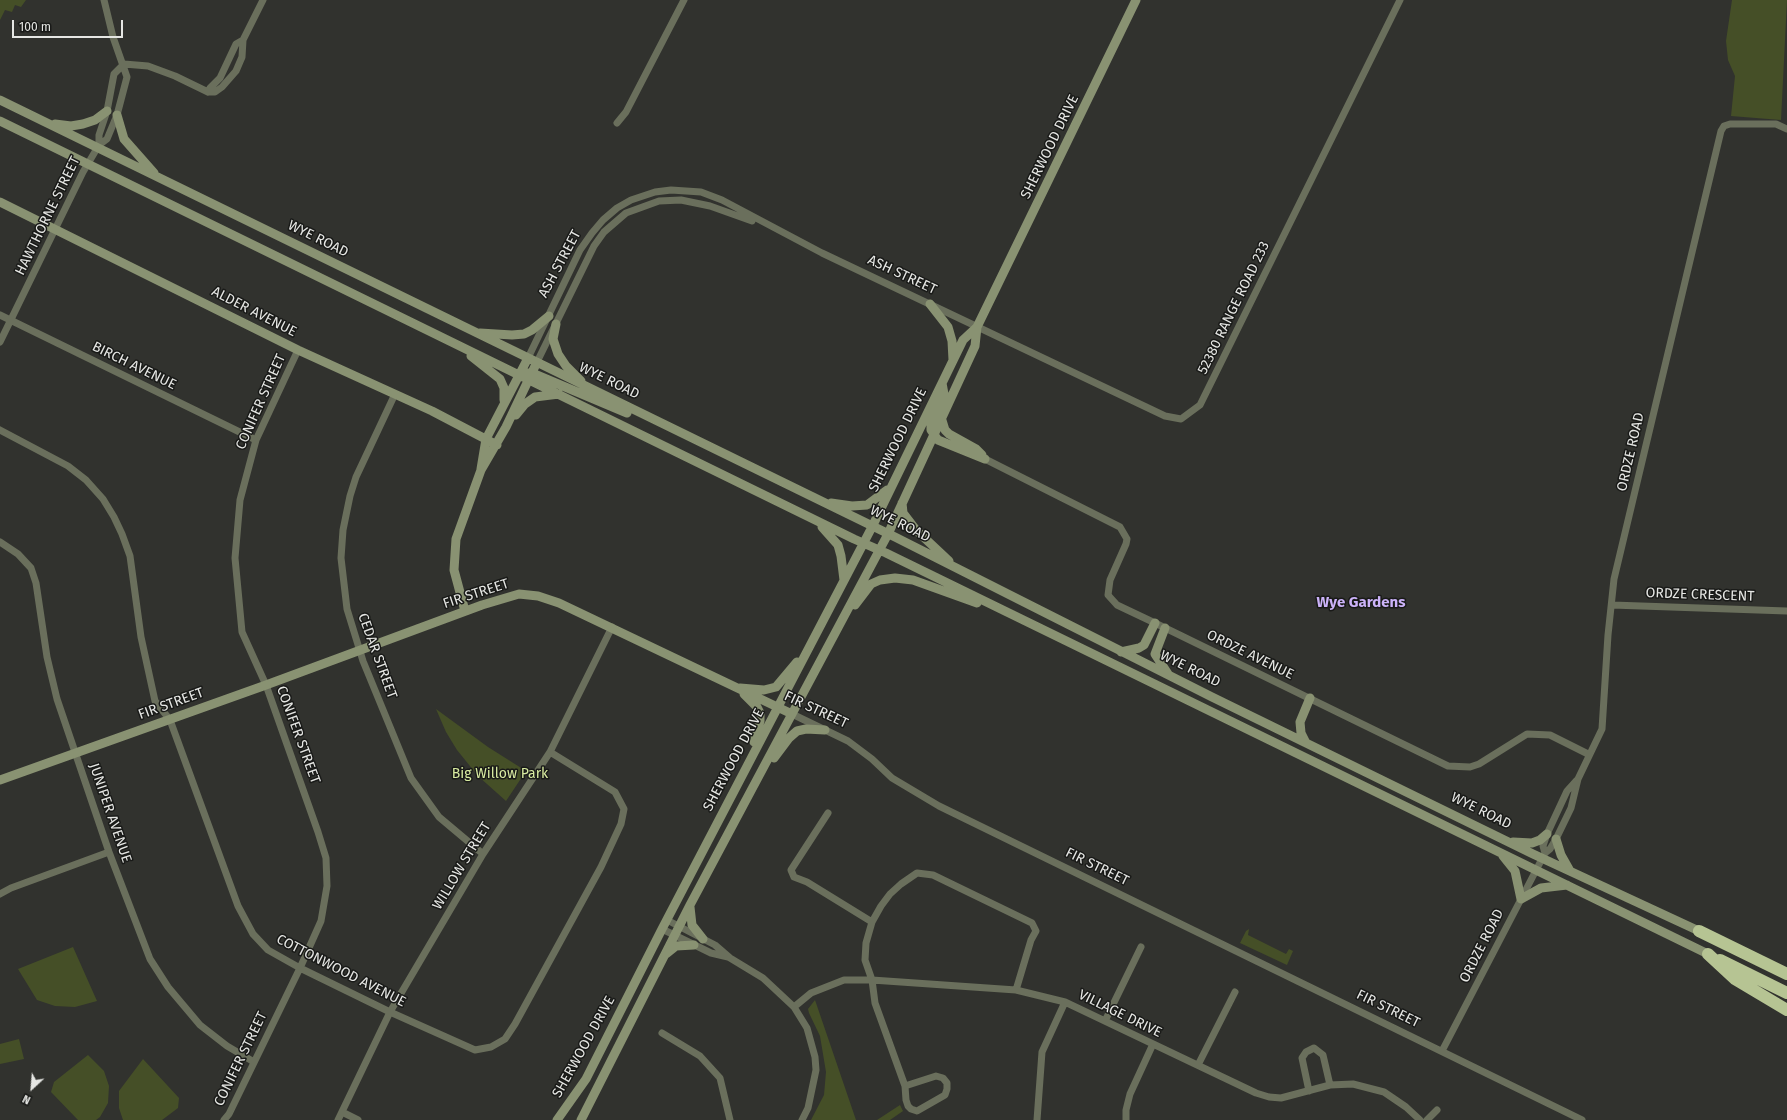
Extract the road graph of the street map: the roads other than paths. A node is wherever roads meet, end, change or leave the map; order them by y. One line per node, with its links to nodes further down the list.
1 (104, 0): 7 (street)
2 (263, 0): 6 (street)
3 (684, 0): 13 (street)
4 (1136, 0): 27 (main road, SHERWOOD DRIVE)
5 (1400, 0): 27 (street, 52380 RANGE ROAD 233)
6 (243, 40): 8 (street); 8 (street)
7 (124, 64): 8 (street); 10 (street); 11 (street)
8 (208, 92)
9 (0, 100): 14 (main road, WYE ROAD)
10 (107, 111): 14 (main road); 16 (street)
11 (117, 115): 16 (street); 18 (main road)
12 (0, 121): 17 (main road, WYE ROAD)
13 (616, 123)
14 (48, 124): 16 (main road, WYE ROAD)
15 (1787, 129): 63 (street, ORDZE ROAD)
16 (98, 146): 17 (street, HAWTHORNE STREET); 18 (main road, WYE ROAD)
17 (88, 163): 21 (street, HAWTHORNE STREET); 30 (main road, WYE ROAD)
18 (159, 179): 28 (main road, WYE ROAD)
19 (0, 202): 21 (main road, ALDER AVENUE)
20 (771, 227): 22 (street, ASH STREET); 24 (street, ASH STREET); 26 (street, ASH STREET)
21 (55, 229): 25 (street, HAWTHORNE STREET); 31 (main road, ALDER AVENUE)
22 (930, 304): 27 (street, ASH STREET); 33 (main road)
23 (0, 315): 25 (street, BIRCH AVENUE)
24 (549, 316): 28 (main road); 32 (street, ASH STREET)
25 (11, 320): 29 (street, HAWTHORNE STREET); 48 (street, BIRCH AVENUE)
26 (556, 324): 34 (street, ASH STREET); 38 (main road)
27 (977, 327): 33 (main road, SHERWOOD DRIVE); 43 (main road, SHERWOOD DRIVE)
28 (474, 333): 32 (main road, WYE ROAD)
29 (0, 342)
30 (456, 344): 35 (main road, WYE ROAD); 41 (main road)
31 (298, 350): 39 (main road, ALDER AVENUE); 48 (street, CONIFER STREET)
32 (528, 358): 34 (main road, WYE ROAD); 35 (main road, ASH STREET)
33 (953, 360): 37 (main road, SHERWOOD DRIVE)
34 (537, 362): 36 (main road, ASH STREET); 38 (main road, WYE ROAD)
35 (519, 375): 36 (main road, WYE ROAD); 41 (main road, ASH STREET)
36 (530, 376): 40 (main road, WYE ROAD); 42 (main road); 44 (main road, ASH STREET)
37 (942, 383): 46 (main road); 52 (main road, SHERWOOD DRIVE)
38 (588, 387): 42 (main road, WYE ROAD)
39 (395, 394): 47 (main road, ALDER AVENUE); 70 (street, CEDAR STREET)
40 (561, 394): 44 (main road); 55 (main road, WYE ROAD)
41 (504, 405): 47 (main road, ASH STREET)
42 (641, 413): 53 (main road, WYE ROAD)
43 (941, 417): 46 (main road, SHERWOOD DRIVE); 50 (main road)
44 (506, 427): 49 (main road, ASH STREET)
45 (0, 430): 80 (street, COTTONWOOD AVENUE)
46 (933, 434): 50 (main road); 54 (main road, SHERWOOD DRIVE)
47 (486, 439): 49 (main road, ALDER AVENUE); 51 (main road, ASH STREET)
48 (256, 440): 75 (street, CONIFER STREET)
49 (497, 445): 51 (main road, ASH STREET)
50 (985, 459): 67 (street, ORDZE AVENUE)
51 (481, 470): 64 (main road, ASH STREET)
52 (891, 487): 53 (main road); 56 (main road, SHERWOOD DRIVE)
53 (816, 499): 56 (main road, WYE ROAD)
54 (902, 502): 57 (main road, SHERWOOD DRIVE); 61 (main road)
55 (815, 520): 59 (main road, WYE ROAD); 62 (main road)
56 (872, 527): 57 (main road, WYE ROAD); 59 (main road, SHERWOOD DRIVE)
57 (888, 534): 60 (main road, SHERWOOD DRIVE); 61 (main road, WYE ROAD)
58 (0, 542): 84 (street, JUNIPER AVENUE)
59 (862, 543): 60 (main road, WYE ROAD); 62 (main road, SHERWOOD DRIVE)
60 (879, 550): 66 (main road, WYE ROAD); 71 (main road, SHERWOOD DRIVE)
61 (960, 570): 73 (main road, WYE ROAD)
62 (844, 580): 72 (main road, SHERWOOD DRIVE)
63 (1612, 606): 65 (street, ORDZE CRESCENT); 85 (street, ORDZE ROAD)
64 (465, 611): 68 (main road, FIR STREET); 70 (main road, FIR STREET)
65 (1787, 611)
66 (1020, 618): 71 (main road); 95 (main road, WYE ROAD)
67 (1155, 623): 69 (street, ORDZE AVENUE); 73 (main road)
68 (612, 627): 76 (main road, FIR STREET); 83 (street, WILLOW STREET)
69 (1165, 628): 74 (main road); 77 (street, ORDZE AVENUE)
70 (358, 649): 75 (main road, FIR STREET); 96 (street, CEDAR STREET)
71 (826, 649): 79 (main road, SHERWOOD DRIVE)
72 (807, 650): 76 (main road); 78 (main road, SHERWOOD DRIVE)
73 (1121, 652): 74 (main road, WYE ROAD)
74 (1171, 676): 82 (main road, WYE ROAD)
75 (266, 685): 80 (main road, FIR STREET); 116 (street, CONIFER STREET)
76 (737, 688): 78 (main road, FIR STREET); 86 (main road)
77 (1310, 698): 82 (main road); 85 (street, ORDZE AVENUE)
78 (778, 708): 79 (main road, FIR STREET); 86 (main road, SHERWOOD DRIVE)
79 (792, 714): 81 (street, FIR STREET); 89 (main road, SHERWOOD DRIVE)
80 (170, 720): 84 (main road, FIR STREET); 116 (street, COTTONWOOD AVENUE)
81 (825, 730): 89 (main road); 129 (street, FIR STREET)
82 (1306, 743): 93 (main road, WYE ROAD)
83 (550, 752): 96 (street, WILLOW STREET); 125 (street, COTTONWOOD AVENUE)
84 (75, 753): 88 (main road, FIR STREET); 94 (street, JUNIPER AVENUE)
85 (1588, 754): 87 (street, ORDZE ROAD)
86 (748, 763): 104 (main road, SHERWOOD DRIVE)
87 (1578, 779): 91 (street, ORDZE ROAD); 92 (street, ORDZE ROAD)
88 (0, 780)
89 (753, 788): 103 (main road, SHERWOOD DRIVE)
90 (828, 813): 105 (street)
91 (1546, 834): 93 (main road); 97 (street, ORDZE ROAD)
92 (1556, 839): 97 (street, ORDZE ROAD); 99 (main road)
93 (1510, 842): 97 (main road, WYE ROAD)
94 (109, 852): 101 (street); 130 (street, JUNIPER AVENUE)
95 (1501, 853): 98 (main road, WYE ROAD); 102 (main road)
96 (484, 854): 125 (street, WILLOW STREET)
97 (1543, 855): 98 (street, ORDZE ROAD); 99 (main road, WYE ROAD)
98 (1536, 870): 100 (main road, WYE ROAD); 102 (street, ORDZE ROAD)
99 (1570, 871): 108 (main road, WYE ROAD)
100 (1568, 885): 102 (main road); 113 (main road, WYE ROAD)
101 (0, 894)
102 (1521, 899): 129 (street, ORDZE ROAD)
103 (690, 905): 106 (main road, SHERWOOD DRIVE); 110 (main road)
104 (667, 920): 106 (street); 107 (main road, SHERWOOD DRIVE)
105 (872, 922): 118 (street); 119 (street)
106 (679, 927): 109 (main road, SHERWOOD DRIVE); 110 (street)
107 (662, 929): 109 (street); 140 (main road, SHERWOOD DRIVE)
108 (1698, 931): 117 (highway, WYE ROAD)
109 (675, 935): 111 (street); 114 (main road, SHERWOOD DRIVE)
110 (703, 939): 115 (street)
111 (694, 945): 114 (main road); 115 (street)
112 (1141, 947): 126 (street)
113 (1708, 954): 121 (highway, WYE ROAD); 124 (highway)
114 (664, 956): 141 (main road, SHERWOOD DRIVE)
115 (730, 958): 123 (street)
116 (300, 968): 125 (street, COTTONWOOD AVENUE); 130 (street, CONIFER STREET)
117 (1787, 974)
118 (872, 980): 119 (street, VILLAGE DRIVE); 123 (street, VILLAGE DRIVE); 133 (street)
119 (1016, 990): 122 (street, VILLAGE DRIVE)
120 (1235, 992): 131 (street)
121 (1787, 992)
122 (1065, 1002): 126 (street, VILLAGE DRIVE); 144 (street)
123 (794, 1007): 143 (street)
124 (1787, 1010)
125 (390, 1012): 136 (street, WILLOW STREET)
126 (1104, 1021): 128 (street, VILLAGE DRIVE)
127 (662, 1033): 142 (street)
128 (1153, 1044): 131 (street, VILLAGE DRIVE); 145 (street)
129 (1442, 1051): 148 (street, FIR STREET)
130 (254, 1062): 137 (street, CONIFER STREET)
131 (1198, 1066): 134 (street, VILLAGE DRIVE)
132 (1330, 1085): 134 (street, VILLAGE DRIVE); 134 (street); 146 (street, VILLAGE DRIVE)
133 (905, 1086): 133 (street)
134 (1309, 1091)
135 (1437, 1110): 147 (street)
136 (342, 1112): 138 (street, WILLOW STREET); 139 (street)
137 (224, 1120)
138 (338, 1120)
139 (358, 1120)
140 (557, 1120)
141 (581, 1120)
142 (730, 1120)
143 (802, 1120)
144 (1037, 1120)
145 (1126, 1120)
146 (1420, 1120)
147 (1427, 1120)
148 (1582, 1120)

